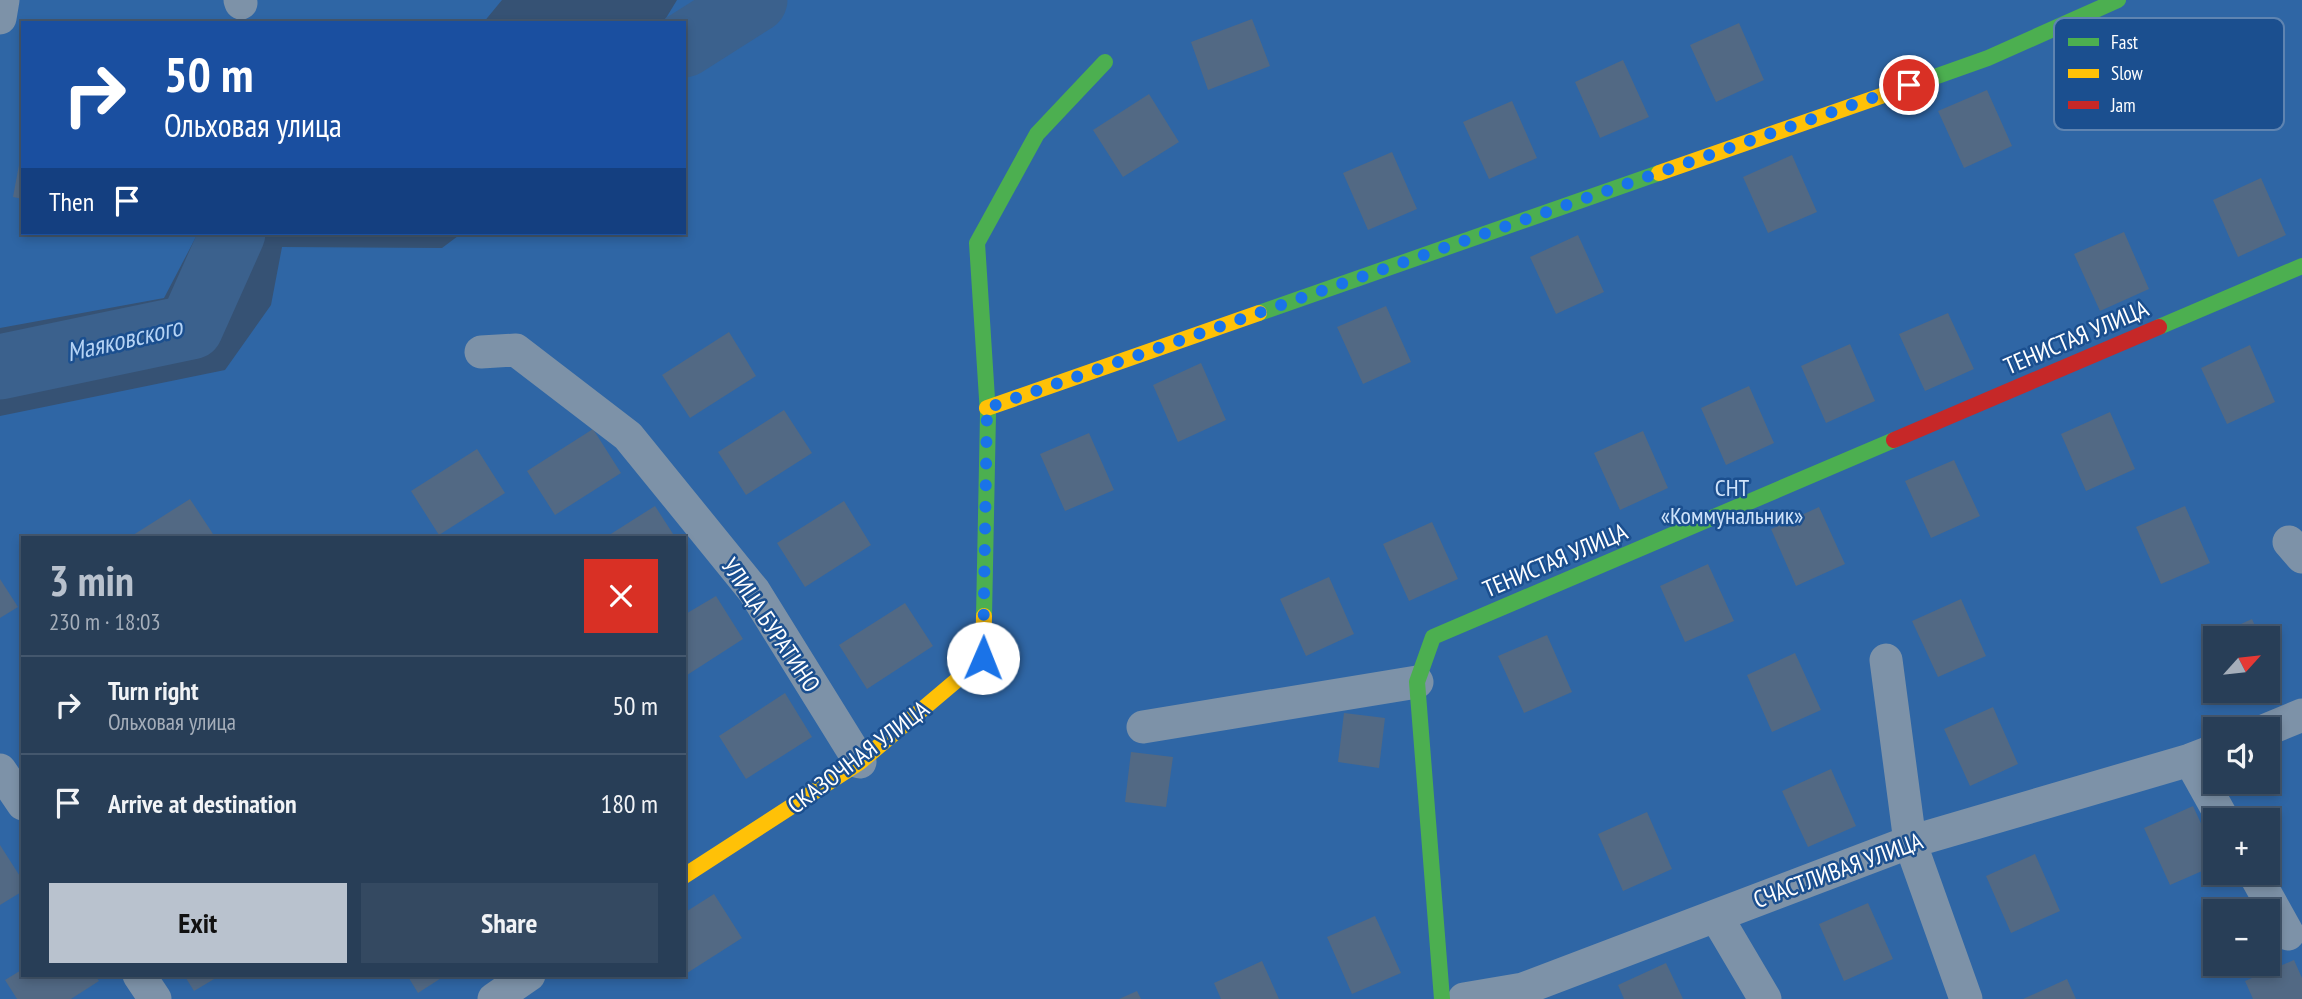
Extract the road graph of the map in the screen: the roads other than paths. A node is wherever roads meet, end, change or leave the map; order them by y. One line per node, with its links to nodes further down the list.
1 (2, 0): 3 (street)
2 (2118, 0): 4 (street)
3 (0, 18)
4 (2078, 18)
5 (2054, 29): 9 (street)
6 (1105, 62): 9 (street, СКАЗОЧНАЯ УЛИЦА)
7 (2302, 266): 11 (street, ТЕНИСТАЯ УЛИЦА)
8 (481, 352): 16 (street, УЛИЦА БУРАТИНО)
9 (987, 408): 16 (street, СКАЗОЧНАЯ УЛИЦА)
10 (1886, 660): 19 (street)
11 (1417, 682): 14 (street); 28 (street, ТЕНИСТАЯ УЛИЦА)
12 (2302, 715): 13 (street)
13 (2280, 724)
14 (1143, 727)
15 (2203, 755): 19 (street, СЧАСТЛИВАЯ УЛИЦА)
16 (860, 762): 20 (street, СКАЗОЧНАЯ УЛИЦА)
17 (0, 770): 18 (street)
18 (21, 801)
19 (1910, 842): 22 (street, СЧАСТЛИВАЯ УЛИЦА); 31 (street)
20 (686, 875)
21 (2261, 885): 23 (street)
22 (1716, 916): 29 (street, СЧАСТЛИВАЯ УЛИЦА); 30 (street)
23 (2288, 934)
24 (140, 977): 26 (street)
25 (526, 977): 27 (street)
26 (155, 999)
27 (494, 999)
28 (1443, 999)
29 (1464, 999)
30 (1765, 999)
31 (1966, 999)

